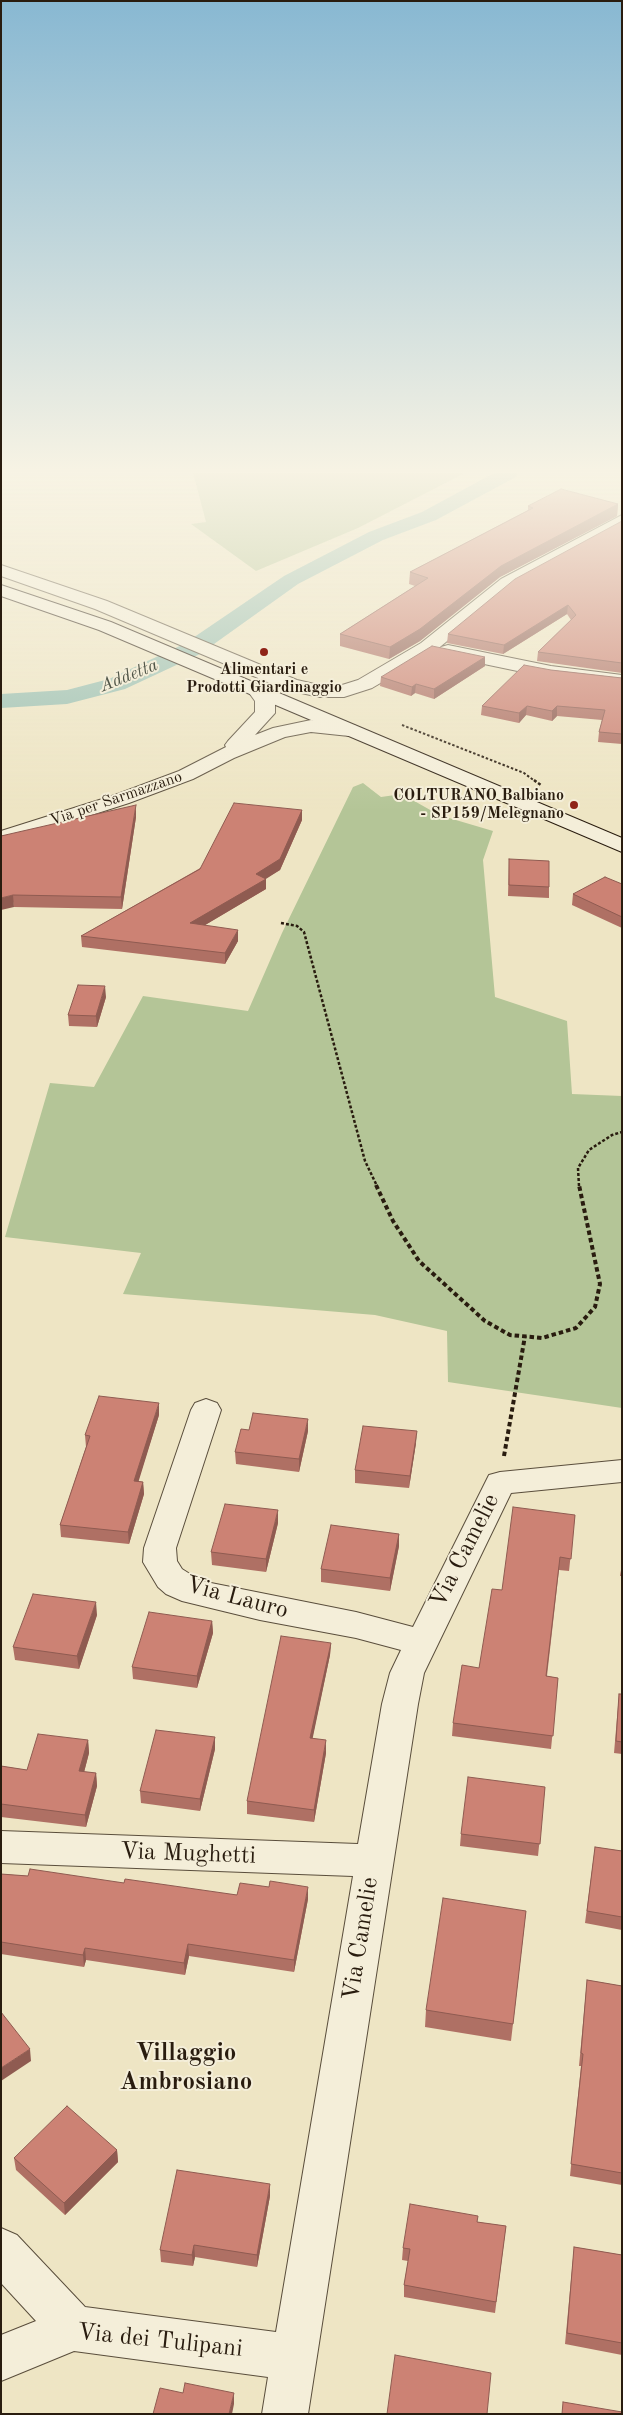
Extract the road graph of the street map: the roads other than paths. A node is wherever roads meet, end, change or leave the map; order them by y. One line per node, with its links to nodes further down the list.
1 (49, 586): 4 (street)
2 (504, 586): 4 (street)
3 (1, 590): 6 (street)
4 (428, 647): 5 (street)
5 (622, 681)
6 (257, 690): 7 (street); 8 (street)
7 (257, 722): 9 (street); 10 (street)
8 (349, 730): 9 (street); 12 (street)
9 (284, 731): 10 (street)
10 (227, 754): 11 (street, Via per Sarmazzano)
11 (1, 838)
12 (622, 846)
13 (206, 1410): 15 (street, Via Lauro)
14 (622, 1471): 15 (street, Via Camelie)
15 (420, 1642): 17 (street, Via Camelie)
16 (1, 1847): 17 (street, Via Mughetti)
17 (374, 1861): 20 (street, Via Camelie)
18 (1, 2250): 19 (street)
19 (74, 2328): 20 (street, Via dei Tulipani); 21 (street, Via dei Tulipani)
20 (294, 2357): 22 (street, Via Camelie)
21 (1, 2358)
22 (285, 2414)

